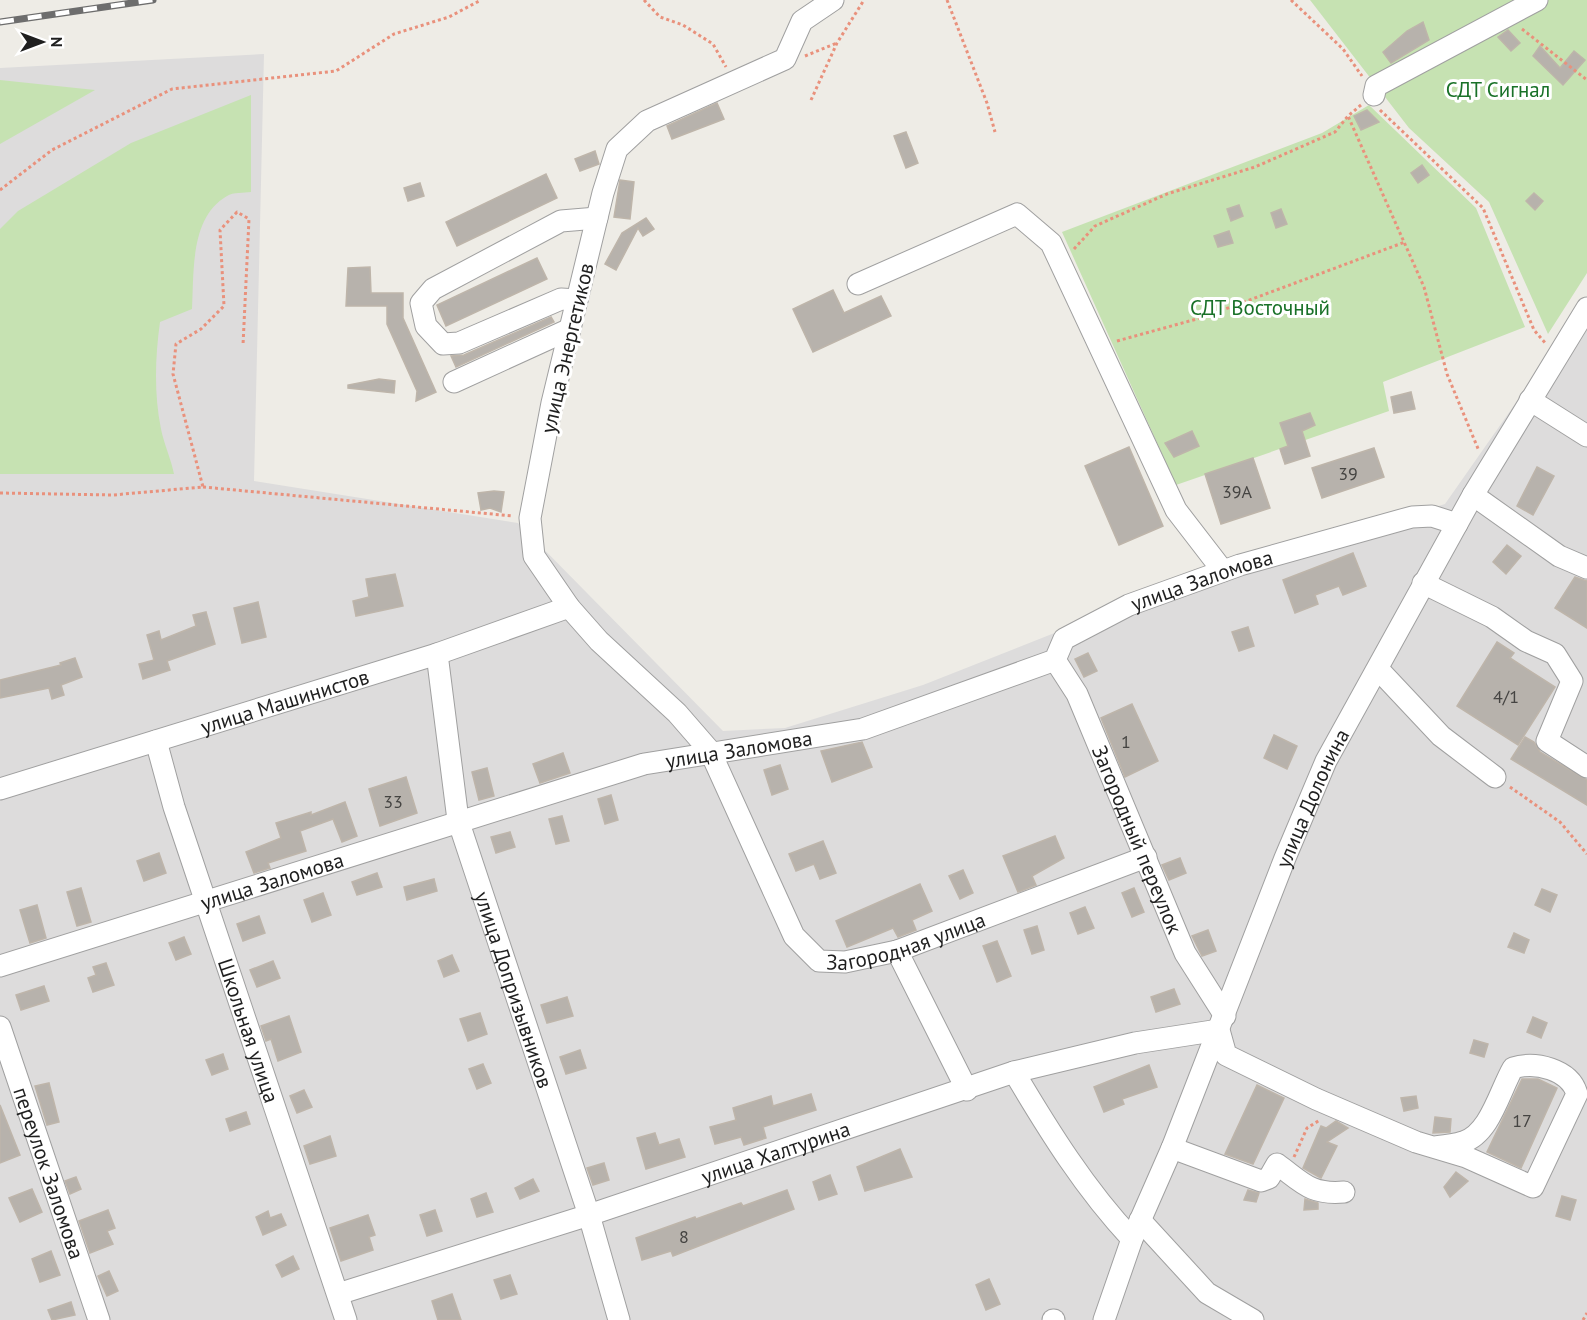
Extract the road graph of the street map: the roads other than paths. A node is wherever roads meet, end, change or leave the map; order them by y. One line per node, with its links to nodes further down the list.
1 (833, 0): 4 (street, улица Энергетиков)
2 (1537, 0): 3 (street)
3 (1374, 95)
4 (597, 218): 6 (street, улица Энергетиков); 6 (street)
5 (858, 284): 15 (street)
6 (577, 300): 8 (street, улица Энергетиков)
7 (1587, 308): 10 (street, улица Долонина)
8 (570, 329): 9 (street); 17 (street, улица Энергетиков)
9 (454, 382)
10 (1530, 400): 11 (street); 12 (street, улица Долонина)
11 (1587, 436)
12 (1473, 495): 13 (street, улица Долонина); 14 (street)
13 (1457, 524): 15 (street, улица Заломова); 16 (street, улица Долонина)
14 (1587, 568)
15 (1223, 571): 19 (street, улица Заломова)
16 (1423, 583): 20 (street, улица Долонина); 23 (street)
17 (568, 607): 18 (street, улица Машинистов); 22 (street, улица Энергетиков)
18 (437, 654): 21 (street, улица Машинистов); 26 (street, улица Допризывников)
19 (1055, 660): 22 (street, улица Заломова); 27 (street, Загородный переулок)
20 (1378, 669): 24 (street); 31 (street, улица Долонина)
21 (156, 741): 25 (street, улица Машинистов); 28 (street, Школьная улица)
22 (711, 751): 26 (street, улица Заломова); 29 (street, Загородная улица)
23 (1587, 767)
24 (1495, 777)
25 (0, 789)
26 (458, 820): 28 (street, улица Заломова); 38 (street, улица Допризывников)
27 (1146, 857): 29 (street, Загородная улица); 31 (street, Загородный переулок)
28 (206, 902): 30 (street, улица Заломова); 40 (street, Школьная улица)
29 (897, 951): 34 (street)
30 (0, 966)
31 (1222, 1023): 33 (street, улица Халтурина); 35 (street, Загородный переулок); 36 (street, улица Долонина)
32 (0, 1027): 41 (street, переулок Заломова)
33 (1014, 1072): 34 (street, улица Халтурина); 39 (street)
34 (967, 1090): 38 (street, улица Халтурина)
35 (1434, 1147): 35 (street, Загородный переулок)
36 (1172, 1148): 37 (street); 39 (street, улица Долонина)
37 (1344, 1192)
38 (589, 1215): 40 (street, улица Халтурина); 43 (street, улица Допризывников)
39 (1136, 1229): 44 (street, улица Долонина); 45 (street)
40 (338, 1294): 42 (street, Школьная улица)
41 (99, 1320)
42 (346, 1320)
43 (619, 1320)
44 (1104, 1320)
45 (1253, 1320)

